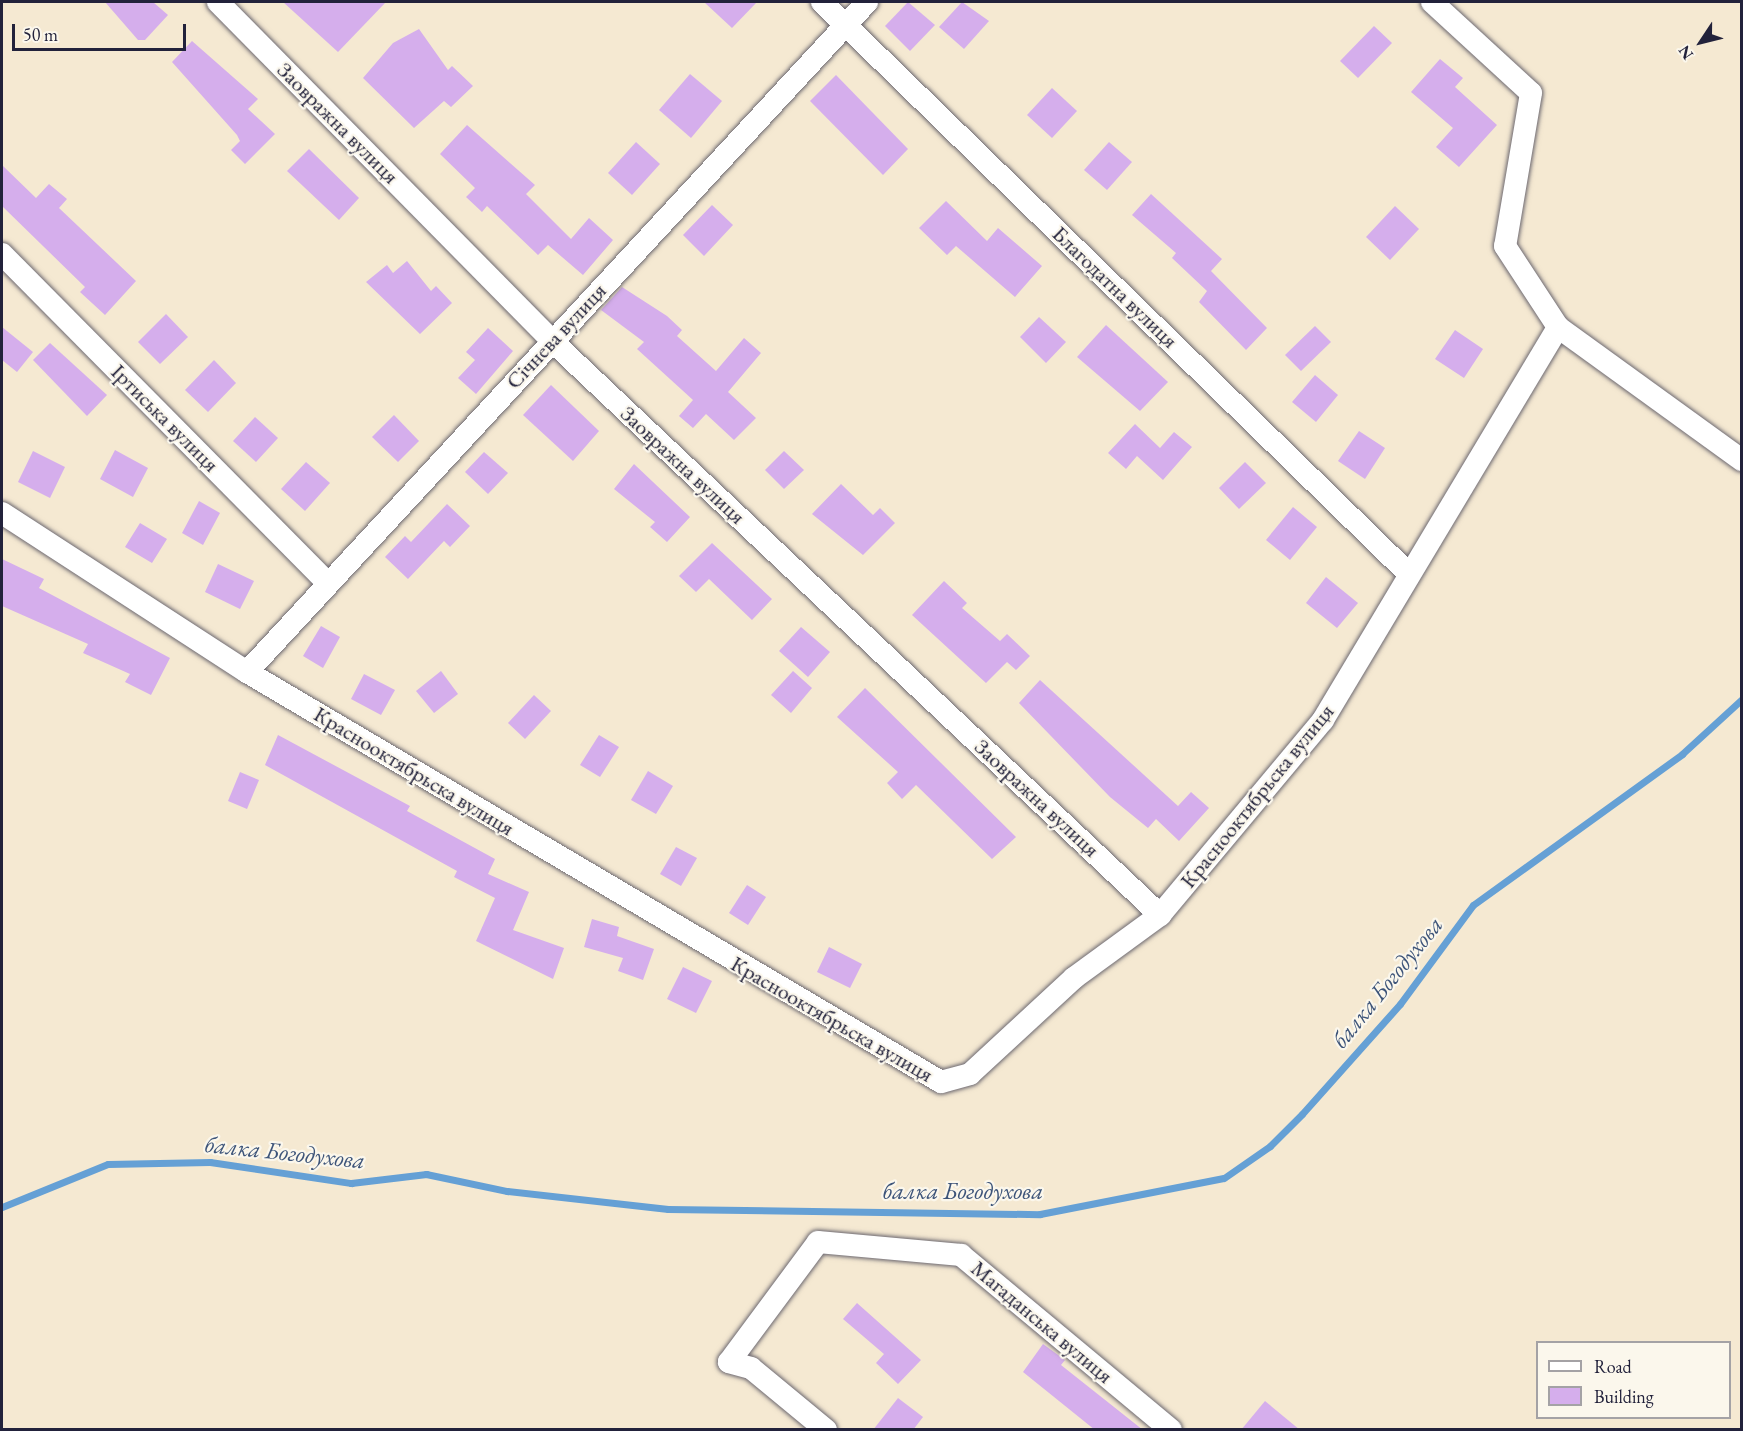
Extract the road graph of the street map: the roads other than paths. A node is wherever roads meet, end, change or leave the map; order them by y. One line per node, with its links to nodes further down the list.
1 (218, 2): 8 (street, Заовражна вулиця)
2 (822, 2): 5 (street, Благодатна вулиця)
3 (867, 2): 5 (street, Січнева вулиця)
4 (1432, 2): 7 (street)
5 (844, 24): 8 (street, Січнева вулиця); 11 (street, Благодатна вулиця)
6 (2, 254): 12 (street, Іртиська вулиця)
7 (1558, 327): 9 (street); 11 (street, Краснооктябрьска вулиця)
8 (552, 341): 12 (street, Січнева вулиця); 14 (street, Заовражна вулиця)
9 (1742, 459)
10 (2, 513): 13 (street, Краснооктябрьска вулиця)
11 (1408, 573): 14 (street, Краснооктябрьска вулиця)
12 (328, 583): 13 (street, Січнева вулиця)
13 (247, 672): 14 (street, Краснооктябрьска вулиця)
14 (1160, 915)
15 (826, 1430): 16 (street, Магаданська вулиця)
16 (1171, 1430)

